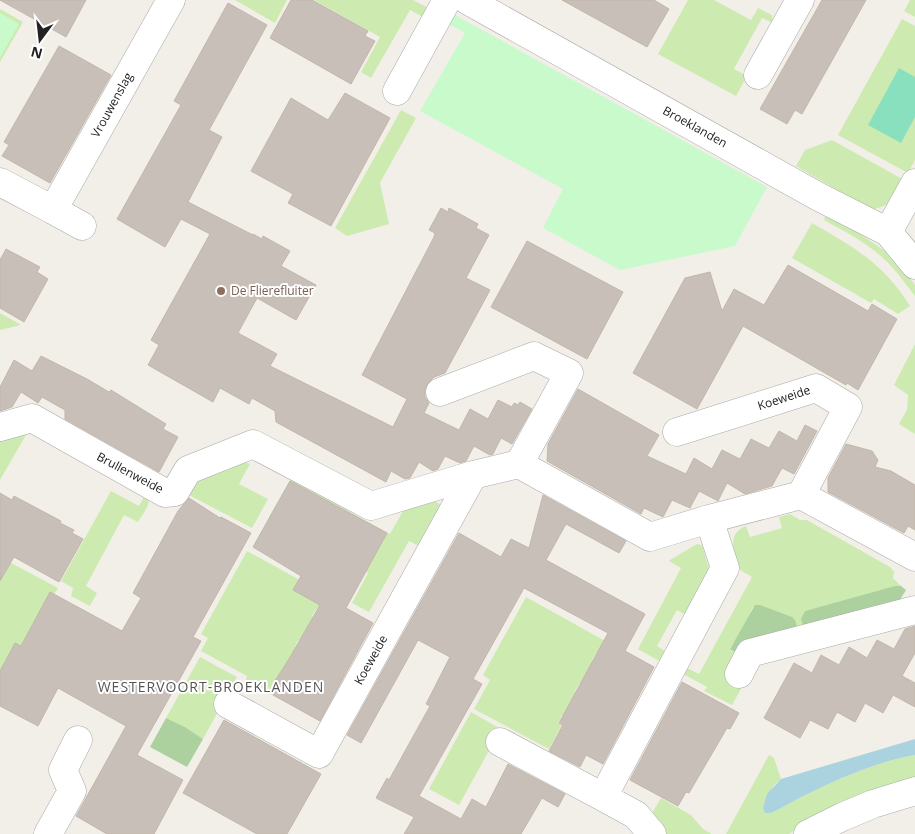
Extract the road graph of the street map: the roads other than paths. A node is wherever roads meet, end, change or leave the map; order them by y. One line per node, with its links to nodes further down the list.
1 (171, 0): 9 (street, Vrouwenslag)
2 (447, 0): 6 (street)
3 (467, 0): 11 (street, Broeklanden)
4 (790, 3): 5 (street)
5 (758, 75)
6 (397, 91)
7 (0, 182): 9 (street)
8 (915, 183): 11 (street)
9 (53, 210): 10 (street)
10 (82, 226)
11 (888, 232): 12 (street, Broeklanden)
12 (915, 265)
13 (440, 392): 16 (street)
14 (0, 427): 17 (street, Brullenweide)
15 (677, 432): 18 (street, Koeweide)
16 (519, 464): 17 (street); 19 (street)
17 (472, 475): 23 (street, Koeweide)
18 (801, 495): 19 (street); 20 (street)
19 (709, 519): 27 (street)
20 (915, 557)
21 (915, 610): 22 (street)
22 (739, 674)
23 (228, 704)
24 (78, 740): 28 (street)
25 (500, 742): 27 (street)
26 (915, 791): 30 (street)
27 (604, 797): 29 (street)
28 (48, 834)
29 (652, 834)
30 (808, 834)

